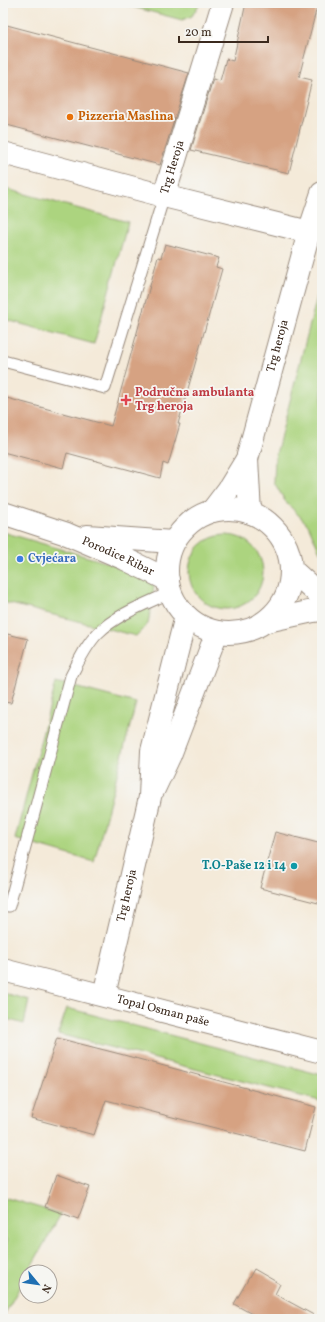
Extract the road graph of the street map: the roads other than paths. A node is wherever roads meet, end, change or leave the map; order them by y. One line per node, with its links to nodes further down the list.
1 (223, 3): 4 (street, Trg Heroja)
2 (3, 153): 4 (street, Trg Heroja)
3 (322, 193): 5 (street, Trg heroja)
4 (164, 196): 5 (street); 6 (lane)
5 (309, 232): 7 (street, Trg heroja)
6 (3, 362)
7 (248, 459): 8 (street, Trg heroja); 10 (street, Trg heroja)
8 (212, 511): 10 (street); 12 (street)
9 (3, 513): 11 (street, Porodice Ribar)
10 (250, 513): 13 (street)
11 (68, 535): 12 (street, Porodice Ribar); 14 (street, Porodice Ribar)
12 (173, 542): 14 (street)
13 (290, 569): 15 (street); 18 (street)
14 (169, 586): 17 (street); 21 (lane)
15 (322, 596)
16 (322, 610): 18 (street)
17 (186, 616): 19 (street); 20 (street, Trg heroja)
18 (267, 621): 19 (street)
19 (217, 632): 20 (street, Trg heroja)
20 (150, 797): 23 (street, Trg heroja)
21 (3, 905)
22 (3, 970): 23 (street, Topal Osman paše)
23 (104, 995): 24 (street, Topal Osman paše)
24 (322, 1052)

